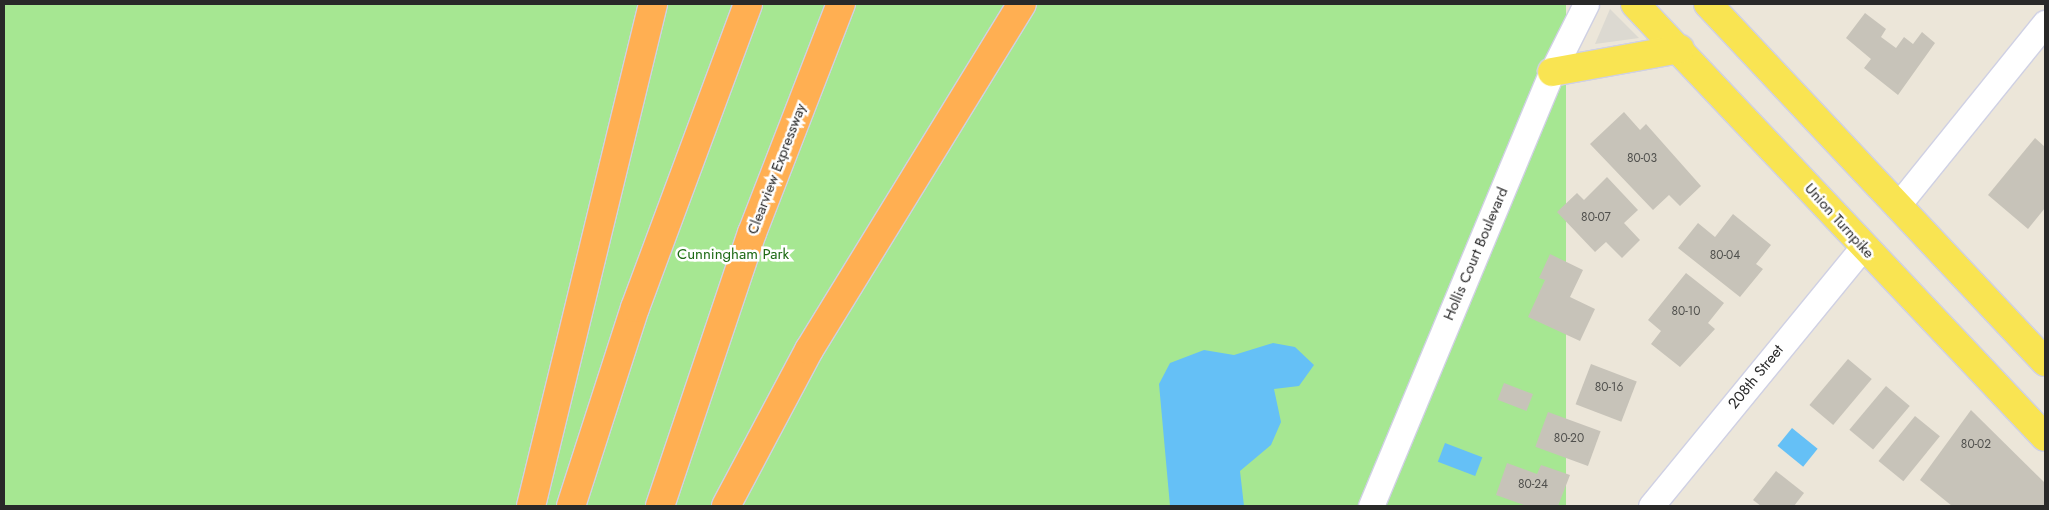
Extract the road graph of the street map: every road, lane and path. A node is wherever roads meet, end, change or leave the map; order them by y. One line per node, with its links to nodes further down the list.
1 (653, 4): 15 (highway)
2 (748, 4): 16 (highway)
3 (840, 4): 17 (highway, Clearview Expressway)
4 (1022, 4): 18 (highway)
5 (1586, 4): 10 (street, Hollis Court Boulevard)
6 (1635, 4): 9 (main road, Union Turnpike)
7 (1708, 4): 11 (main road)
8 (2045, 23): 11 (street)
9 (1680, 49): 10 (main road); 12 (main road, Union Turnpike)
10 (1552, 72): 19 (street, Hollis Court Boulevard)
11 (1898, 205): 13 (main road)
12 (1862, 248): 14 (main road, Union Turnpike); 20 (street, 208th Street)
13 (2045, 362)
14 (2045, 437)
15 (531, 506)
16 (571, 506)
17 (660, 506)
18 (726, 506)
19 (1371, 506)
20 (1651, 506)

